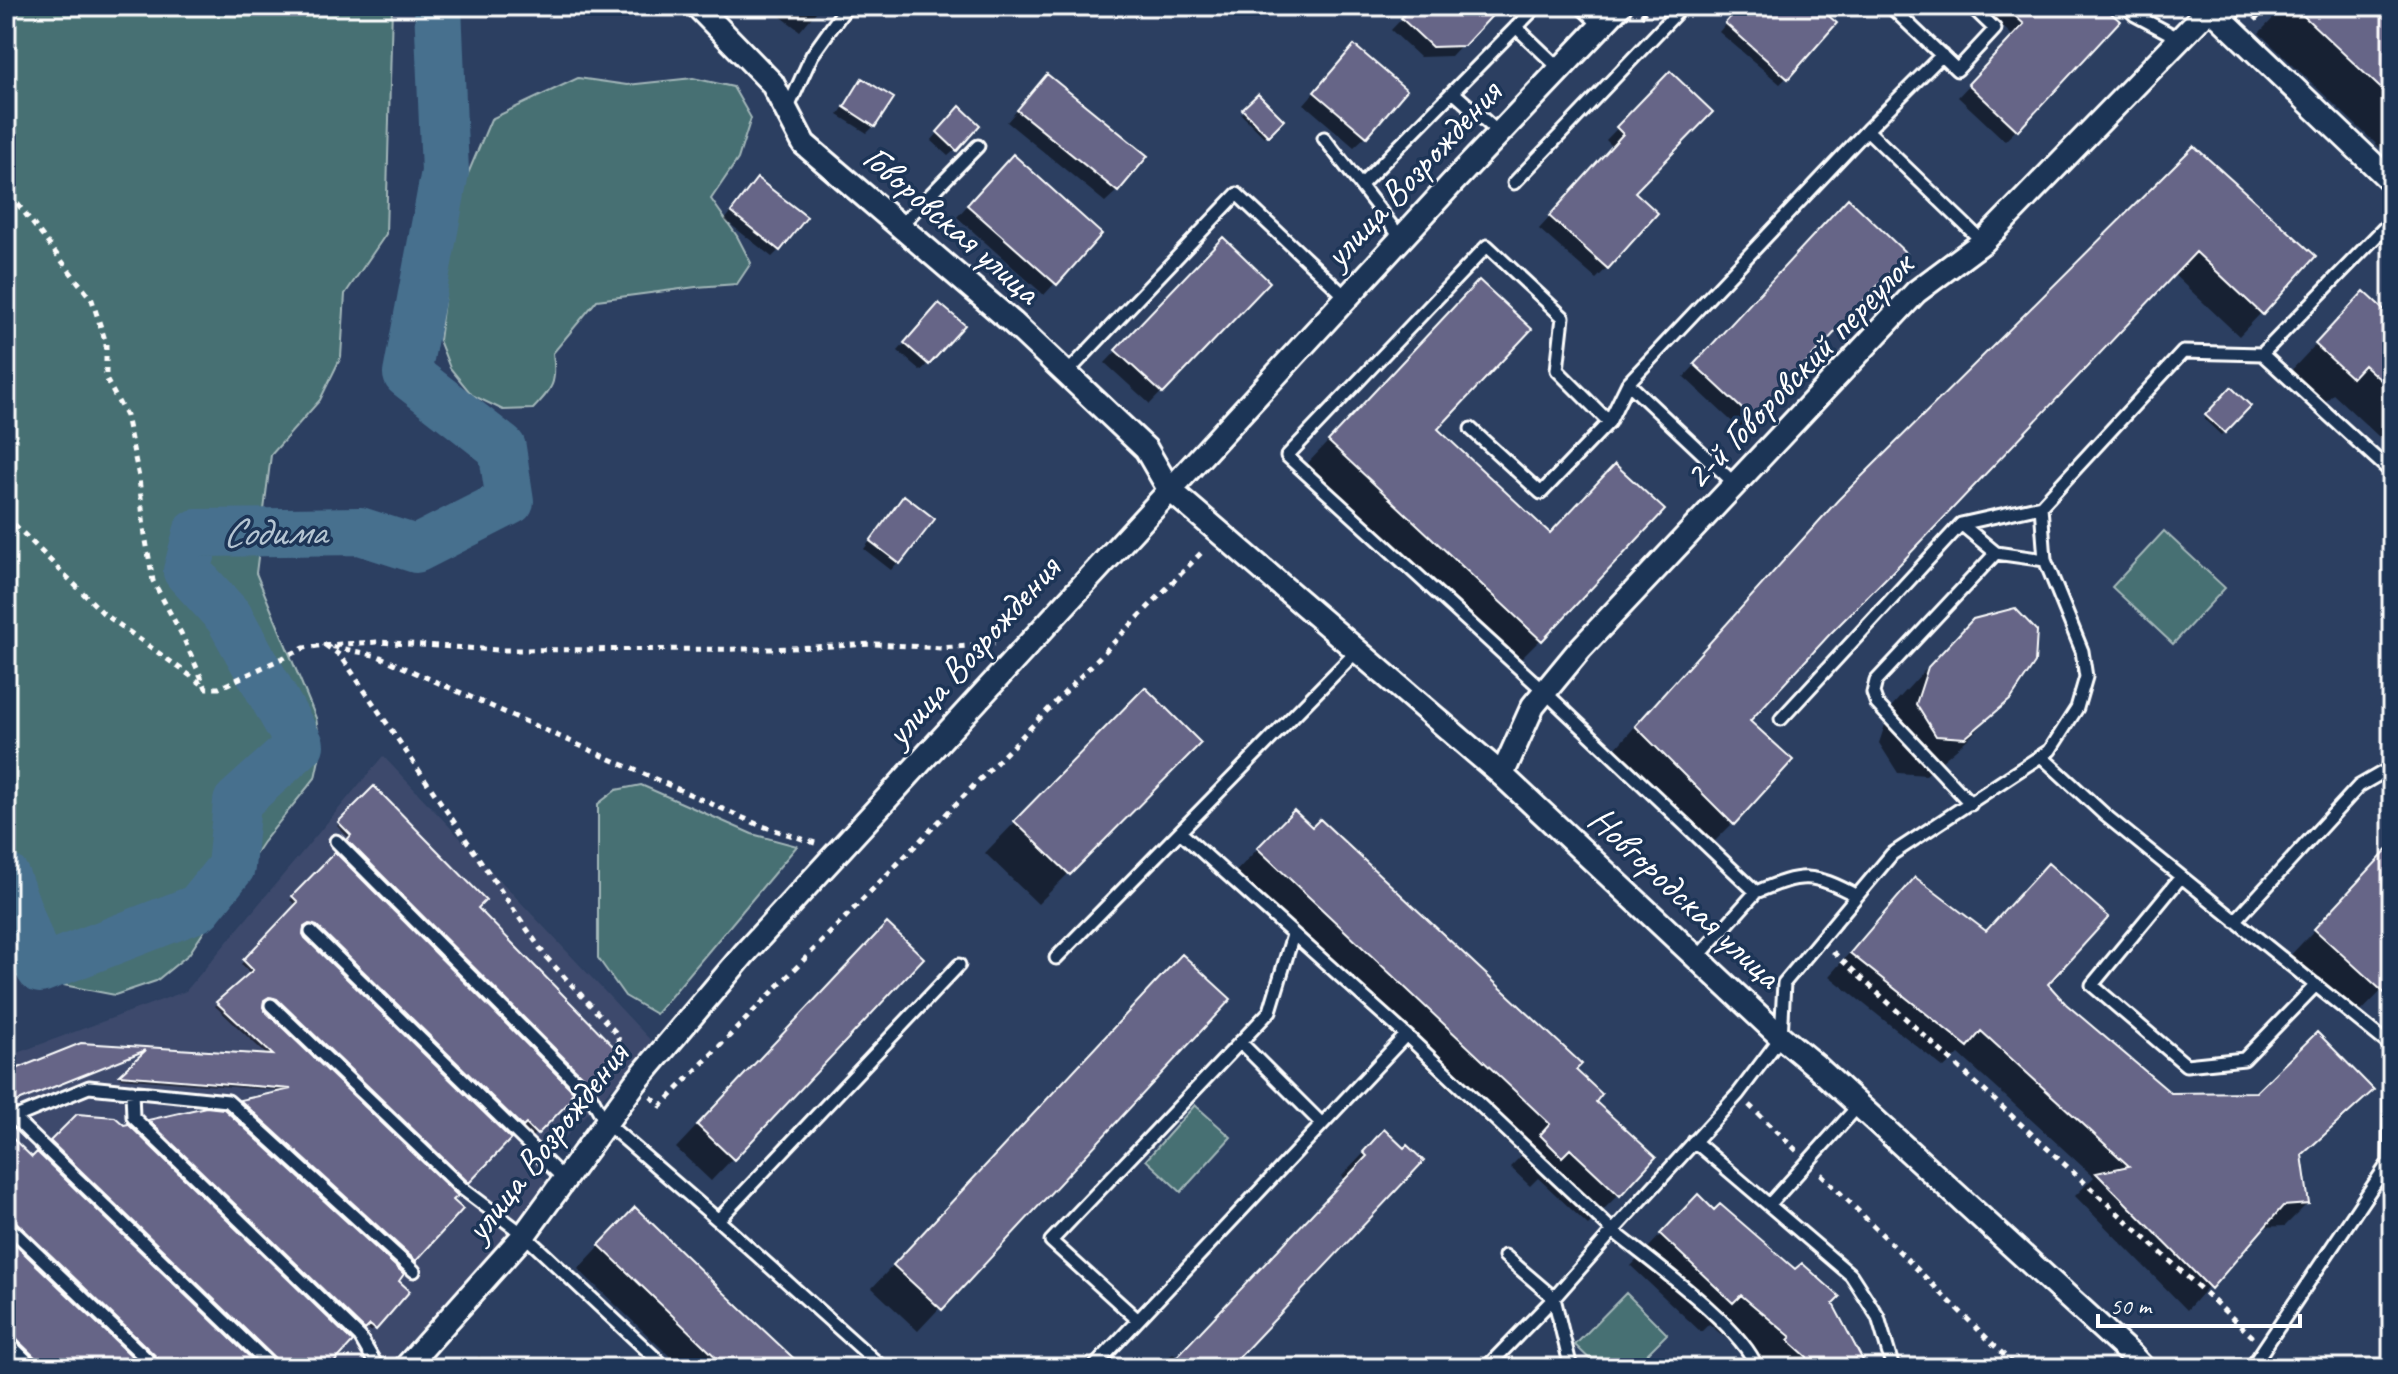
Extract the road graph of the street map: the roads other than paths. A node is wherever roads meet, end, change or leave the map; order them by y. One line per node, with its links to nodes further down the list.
1 (697, 6): 17 (street, Говоровская улица)
2 (847, 6): 17 (lane)
3 (1537, 6): 12 (lane)
4 (1580, 6): 11 (lane)
5 (1620, 6): 11 (street, улица Возрождения)
6 (1683, 6): 23 (lane)
7 (1890, 6): 14 (lane)
8 (1971, 6): 14 (lane)
9 (2126, 6): 13 (lane)
10 (2220, 11): 13 (street, 2-й Говоровский переулок); 22 (street)
11 (1601, 26): 15 (street, улица Возрождения)
12 (1516, 27): 15 (lane); 16 (lane)
13 (2180, 40): 28 (street, 2-й Говоровский переулок)
14 (1942, 55): 18 (lane)
15 (1560, 69): 19 (street, улица Возрождения)
16 (1453, 92): 19 (lane); 24 (lane)
17 (786, 110): 26 (street, Говоровская улица)
18 (1867, 130): 28 (lane); 32 (lane)
19 (1499, 133): 27 (street, улица Возрождения)
20 (1324, 138): 24 (lane)
21 (978, 146): 26 (lane)
22 (2392, 182)
23 (1514, 183)
24 (1361, 185): 27 (lane)
25 (2392, 220): 30 (lane)
26 (900, 226): 31 (street, Говоровская улица)
27 (1401, 238): 29 (street, улица Возрождения)
28 (1983, 242): 36 (street, 2-й Говоровский переулок)
29 (1346, 297): 31 (lane); 37 (street, улица Возрождения)
30 (2262, 354): 35 (lane); 38 (lane)
31 (1066, 374): 37 (street, Говоровская улица)
32 (1628, 383): 33 (lane); 36 (lane)
33 (1609, 422): 34 (lane); 43 (lane)
34 (1471, 429)
35 (2392, 473)
36 (1737, 486): 43 (street, 2-й Говоровский переулок)
37 (1169, 489): 42 (street, Новгородская улица); 69 (street, улица Возрождения)
38 (2041, 506): 39 (lane); 41 (lane)
39 (1961, 524): 40 (lane); 44 (lane)
40 (1996, 553): 41 (lane); 48 (lane)
41 (2045, 560): 45 (lane)
42 (1357, 651): 47 (street, Новгородская улица); 49 (lane)
43 (1545, 692): 47 (street, 2-й Говоровский переулок); 52 (lane)
44 (1781, 719)
45 (2041, 756): 48 (lane); 51 (lane)
46 (2392, 767): 54 (lane)
47 (1502, 775): 58 (street, Новгородская улица)
48 (1971, 804): 53 (lane)
49 (1180, 832): 56 (lane); 57 (lane)
50 (336, 841): 69 (lane)
51 (2181, 877): 54 (lane); 60 (lane)
52 (1756, 892): 53 (lane); 58 (lane)
53 (1857, 896): 63 (lane)
54 (2235, 921): 60 (lane)
55 (311, 932): 72 (lane)
56 (1293, 935): 62 (lane); 64 (lane)
57 (1056, 958)
58 (1697, 958): 63 (street, Новгородская улица)
59 (959, 965): 74 (lane)
60 (2316, 985): 65 (lane)
61 (271, 1005): 77 (lane)
62 (1406, 1035): 70 (lane); 76 (lane)
63 (1781, 1037): 67 (street, Новгородская улица); 71 (lane)
64 (1240, 1042): 70 (lane); 81 (lane)
65 (2392, 1047): 96 (lane)
66 (132, 1091): 68 (lane); 79 (lane); 86 (lane)
67 (1859, 1105): 73 (lane); 95 (street, Новгородская улица)
68 (10, 1120): 85 (lane)
69 (605, 1122): 72 (street, улица Возрождения); 74 (lane)
70 (1322, 1124): 81 (lane)
71 (1694, 1141): 73 (lane); 76 (lane)
72 (566, 1180): 77 (street, улица Возрождения)
73 (1769, 1205): 94 (lane)
74 (718, 1220): 89 (lane)
75 (6, 1224): 84 (lane)
76 (1613, 1231): 80 (lane); 93 (lane)
77 (524, 1235): 87 (street, улица Возрождения); 88 (lane)
78 (1505, 1256): 80 (lane)
79 (414, 1271)
80 (1554, 1298): 91 (lane); 92 (lane)
81 (1138, 1320): 90 (lane)
82 (6, 1341): 83 (lane)
83 (34, 1368)
84 (156, 1368)
85 (273, 1368)
86 (378, 1368)
87 (405, 1368)
88 (666, 1368)
89 (883, 1368)
90 (1093, 1368)
91 (1486, 1368)
92 (1571, 1368)
93 (1757, 1368)
94 (1893, 1368)
95 (2143, 1368)
96 (2251, 1368)

